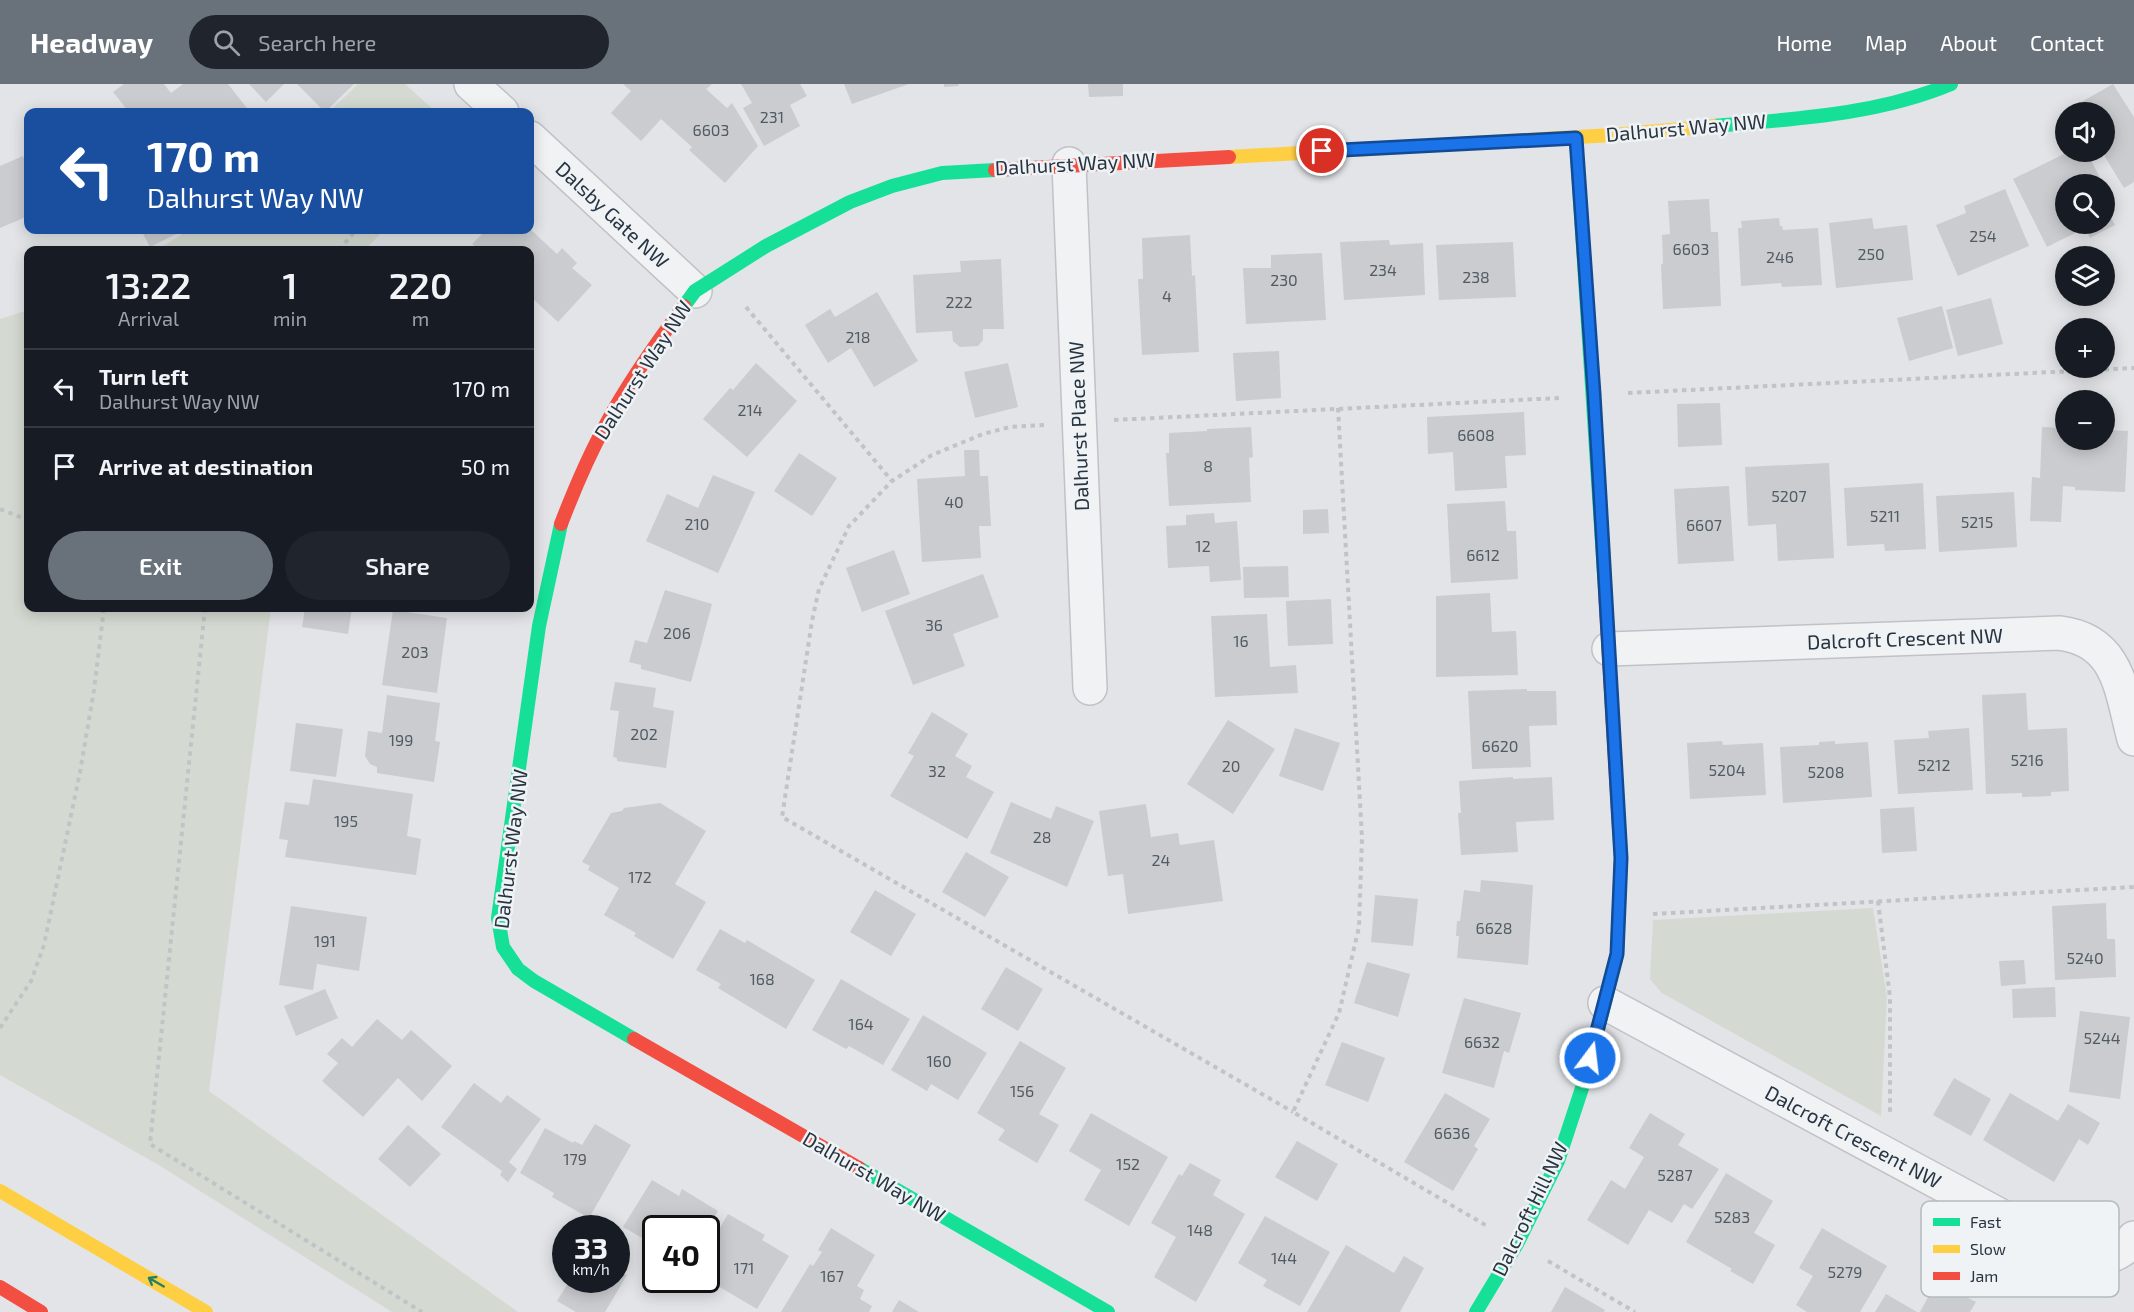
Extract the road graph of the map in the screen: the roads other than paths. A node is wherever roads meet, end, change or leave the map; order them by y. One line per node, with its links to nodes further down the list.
1 (471, 84): 3 (street)
2 (1951, 84): 4 (street, Dalhurst Way NW)
3 (498, 108)
4 (1576, 138): 6 (street, Dalhurst Way NW); 8 (street, Dalcroft Hill NW)
5 (534, 142): 7 (street, Dalsby Gate NW)
6 (1069, 164): 7 (street, Dalhurst Way NW); 9 (street, Dalhurst Place NW)
7 (695, 291): 19 (street, Dalhurst Way NW)
8 (1609, 649): 10 (street, Dalcroft Crescent NW); 11 (street, Dalcroft Hill NW)
9 (1090, 688)
10 (2134, 739)
11 (1605, 1003): 13 (street, Dalcroft Crescent NW); 20 (street, Dalcroft Hill NW)
12 (0, 1191): 18 (street, one-way to 12)
13 (1972, 1201)
14 (2134, 1238): 15 (street, Dalcroft Crescent NW)
15 (2119, 1252)
16 (0, 1287): 17 (street)
17 (41, 1312)
18 (206, 1312)
19 (1108, 1312)
20 (1476, 1312)

